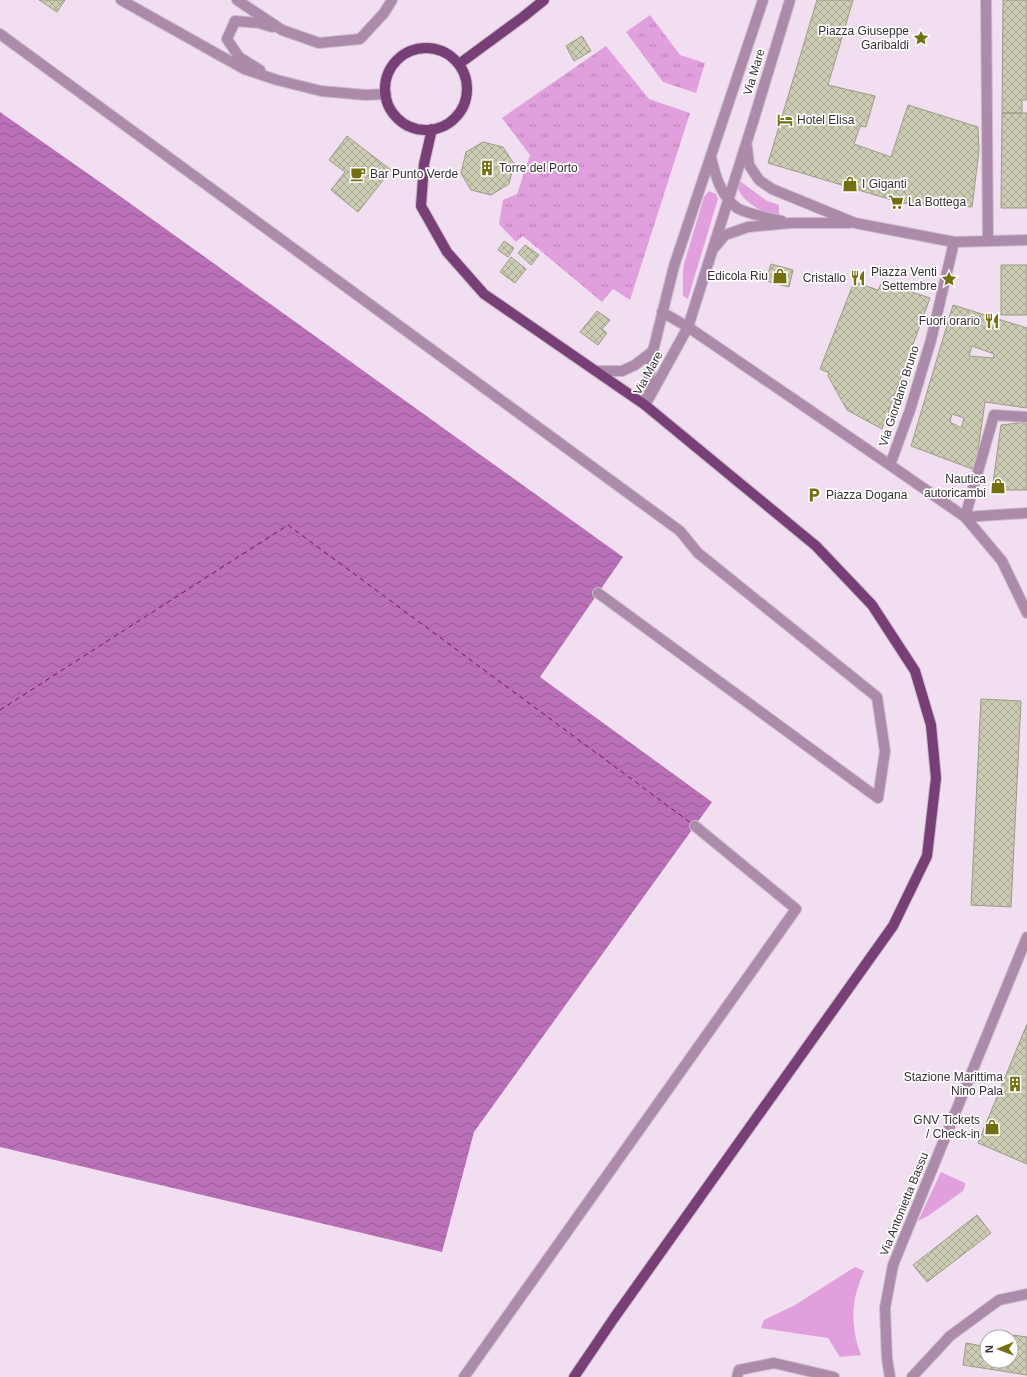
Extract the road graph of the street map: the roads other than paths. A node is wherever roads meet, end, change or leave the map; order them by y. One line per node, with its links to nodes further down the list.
1 (121, 0): 11 (street)
2 (237, 0): 8 (street)
3 (392, 0): 8 (street)
4 (544, 0): 10 (main road)
5 (763, 0): 15 (street, Via Mare)
6 (790, 0): 14 (street, Via Mare)
7 (986, 0): 20 (street)
8 (282, 30): 11 (street)
9 (0, 34): 32 (street)
10 (459, 64): 12 (main road); 13 (main road)
11 (276, 80): 12 (street)
12 (386, 94): 13 (main road)
13 (432, 129): 26 (main road)
14 (746, 143): 16 (street, Via Mare); 18 (street)
15 (711, 157): 16 (street); 23 (street, Via Mare)
16 (728, 199): 17 (street); 22 (street, Via Mare)
17 (790, 223): 18 (street); 22 (street)
18 (855, 223): 21 (street)
19 (1027, 240): 20 (street)
20 (988, 241): 21 (street)
21 (954, 242): 29 (street, Via Giordano Bruno)
22 (712, 250): 24 (street, Via Mare)
23 (662, 312): 24 (street); 25 (street, Via Mare)
24 (688, 327): 27 (street, Via Mare); 29 (street)
25 (653, 351): 26 (street); 27 (street, Via Mare)
26 (596, 371): 27 (main road)
27 (645, 405): 38 (main road)
28 (1027, 417): 31 (street)
29 (890, 465): 31 (street)
30 (1027, 513): 31 (street)
31 (965, 518): 33 (street)
32 (598, 593)
33 (1027, 613)
34 (695, 826): 37 (street)
35 (1027, 937): 41 (street, Via Antonietta Bassu)
36 (1027, 1294): 42 (street)
37 (464, 1377)
38 (574, 1377)
39 (737, 1377): 40 (street)
40 (834, 1377)
41 (890, 1377)
42 (912, 1377)

